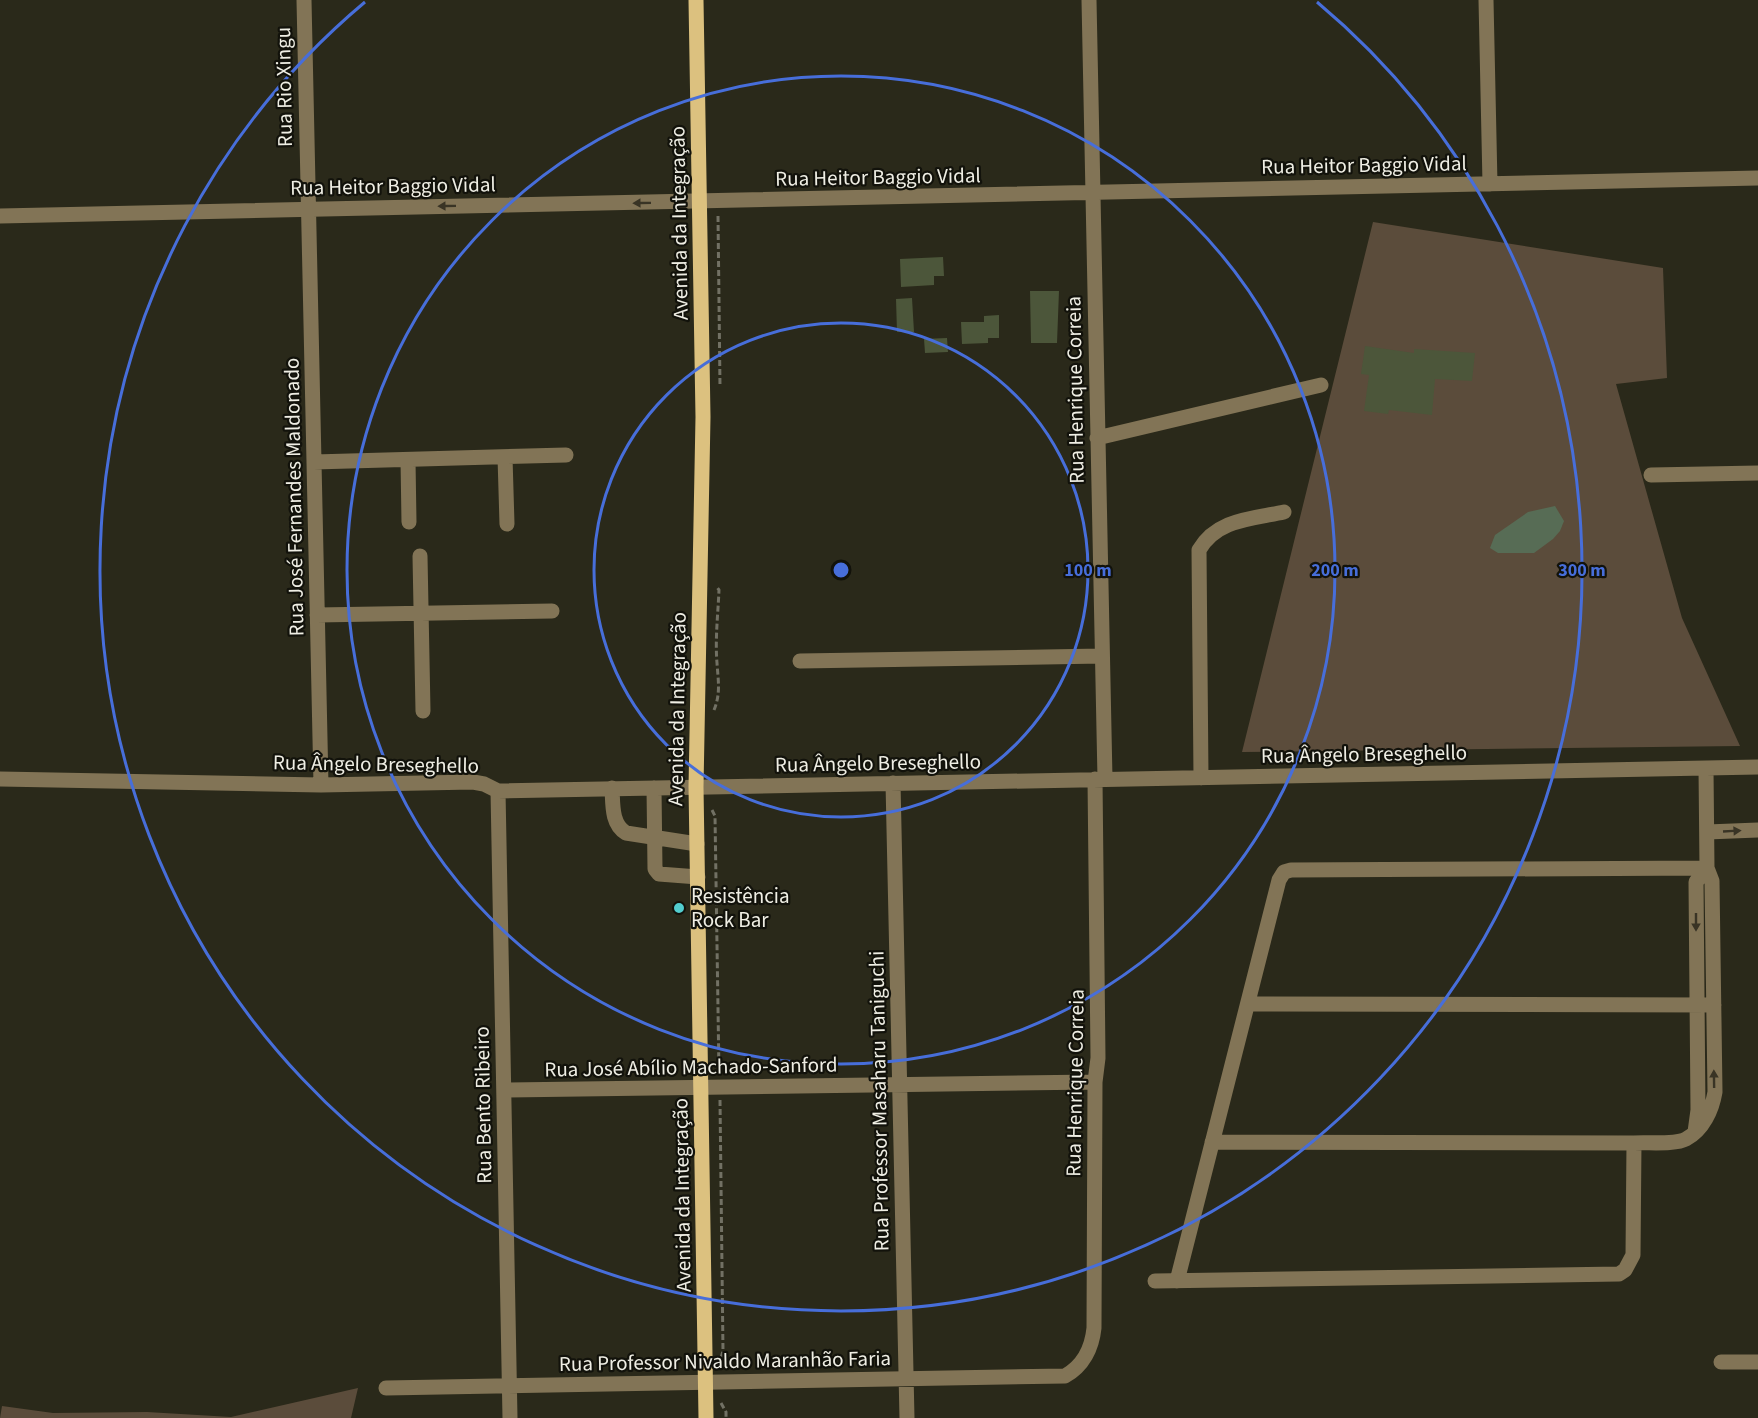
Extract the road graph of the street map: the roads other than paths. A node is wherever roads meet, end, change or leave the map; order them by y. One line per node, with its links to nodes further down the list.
1 (303, 0): 9 (street, Rua Rio Xingu)
2 (696, 0): 8 (main road, Avenida da Integração)
3 (1089, 0): 7 (street, Rua Henrique Correia)
4 (1486, 0): 6 (street)
5 (1758, 178): 6 (street, Rua Heitor Baggio Vidal)
6 (1490, 184): 7 (street, Rua Heitor Baggio Vidal)
7 (1092, 192): 8 (street, Rua Heitor Baggio Vidal); 12 (street, Rua Henrique Correia)
8 (700, 202): 9 (street, Rua Heitor Baggio Vidal, one-way to 9); 36 (main road, Avenida da Integração)
9 (308, 209): 10 (street, Rua Heitor Baggio Vidal); 16 (street, Rua José Fernandes Maldonado)
10 (0, 216)
11 (1321, 385): 12 (street)
12 (1097, 438): 26 (street, Rua Henrique Correia)
13 (566, 455): 14 (street)
14 (505, 457): 15 (street); 21 (street)
15 (408, 460): 16 (street); 20 (street)
16 (314, 462): 25 (street, Rua José Fernandes Maldonado)
17 (1758, 473): 18 (street)
18 (1651, 475)
19 (1284, 512): 31 (street)
20 (409, 522)
21 (507, 524)
22 (420, 556): 24 (street)
23 (552, 611): 24 (street)
24 (420, 614): 25 (street); 28 (street)
25 (317, 615): 35 (street, Rua José Fernandes Maldonado)
26 (1102, 656): 27 (street); 33 (street, Rua Henrique Correia)
27 (800, 661)
28 (423, 711)
29 (1758, 767): 30 (street, Rua Ângelo Breseghello)
30 (1706, 768): 31 (street, Rua Ângelo Breseghello); 41 (street)
31 (1202, 778): 33 (street, Rua Ângelo Breseghello)
32 (0, 779): 35 (street, Rua Ângelo Breseghello)
33 (1100, 779): 34 (street, Rua Ângelo Breseghello); 49 (street, Rua Henrique Correia)
34 (893, 783): 36 (street, Rua Ângelo Breseghello); 50 (street, Rua Professor Masaharu Taniguchi)
35 (321, 785): 39 (street, Rua Ângelo Breseghello)
36 (696, 787): 38 (street, Rua Ângelo Breseghello); 43 (main road, Avenida da Integração)
37 (612, 788): 38 (street, Rua Ângelo Breseghello); 39 (street, Rua Ângelo Breseghello); 42 (street)
38 (654, 788): 42 (street)
39 (498, 791): 52 (street, Rua Bento Ribeiro)
40 (1758, 830): 41 (street, one-way to 40)
41 (1707, 832): 44 (street)
42 (653, 836): 43 (street); 45 (street)
43 (697, 844): 45 (main road, Avenida da Integração)
44 (1707, 868): 46 (street); 47 (street, one-way to 47); 48 (street)
45 (698, 877): 51 (main road, Avenida da Integração)
46 (1248, 1004): 47 (street); 54 (street)
47 (1697, 1005): 48 (street); 53 (street)
48 (1714, 1005): 53 (street, one-way to 48)
49 (1095, 1082): 50 (street, Rua José Abílio Machado-Sanford); 60 (street, Rua Henrique Correia)
50 (899, 1085): 51 (street, Rua José Abílio Machado-Sanford); 61 (street, Rua Professor Masaharu Taniguchi)
51 (701, 1088): 52 (street, Rua José Abílio Machado-Sanford); 62 (main road, Avenida da Integração)
52 (504, 1090): 63 (street, Rua Bento Ribeiro)
53 (1695, 1132): 55 (street)
54 (1212, 1142): 55 (street); 57 (street)
55 (1634, 1143): 57 (street)
56 (1155, 1281): 57 (street)
57 (1177, 1281)
58 (1721, 1362): 59 (street)
59 (1758, 1362)
60 (1065, 1376): 61 (street, Rua Professor Nivaldo Maranhão Faria)
61 (906, 1379): 62 (street, Rua Professor Nivaldo Maranhão Faria); 67 (street, Rua Professor Masaharu Taniguchi)
62 (706, 1383): 63 (street, Rua Professor Nivaldo Maranhão Faria); 66 (main road, Avenida da Integração)
63 (509, 1386): 64 (street, Rua Professor Nivaldo Maranhão Faria); 65 (street, Rua Bento Ribeiro)
64 (386, 1388)
65 (510, 1418)
66 (706, 1418)
67 (907, 1418)

